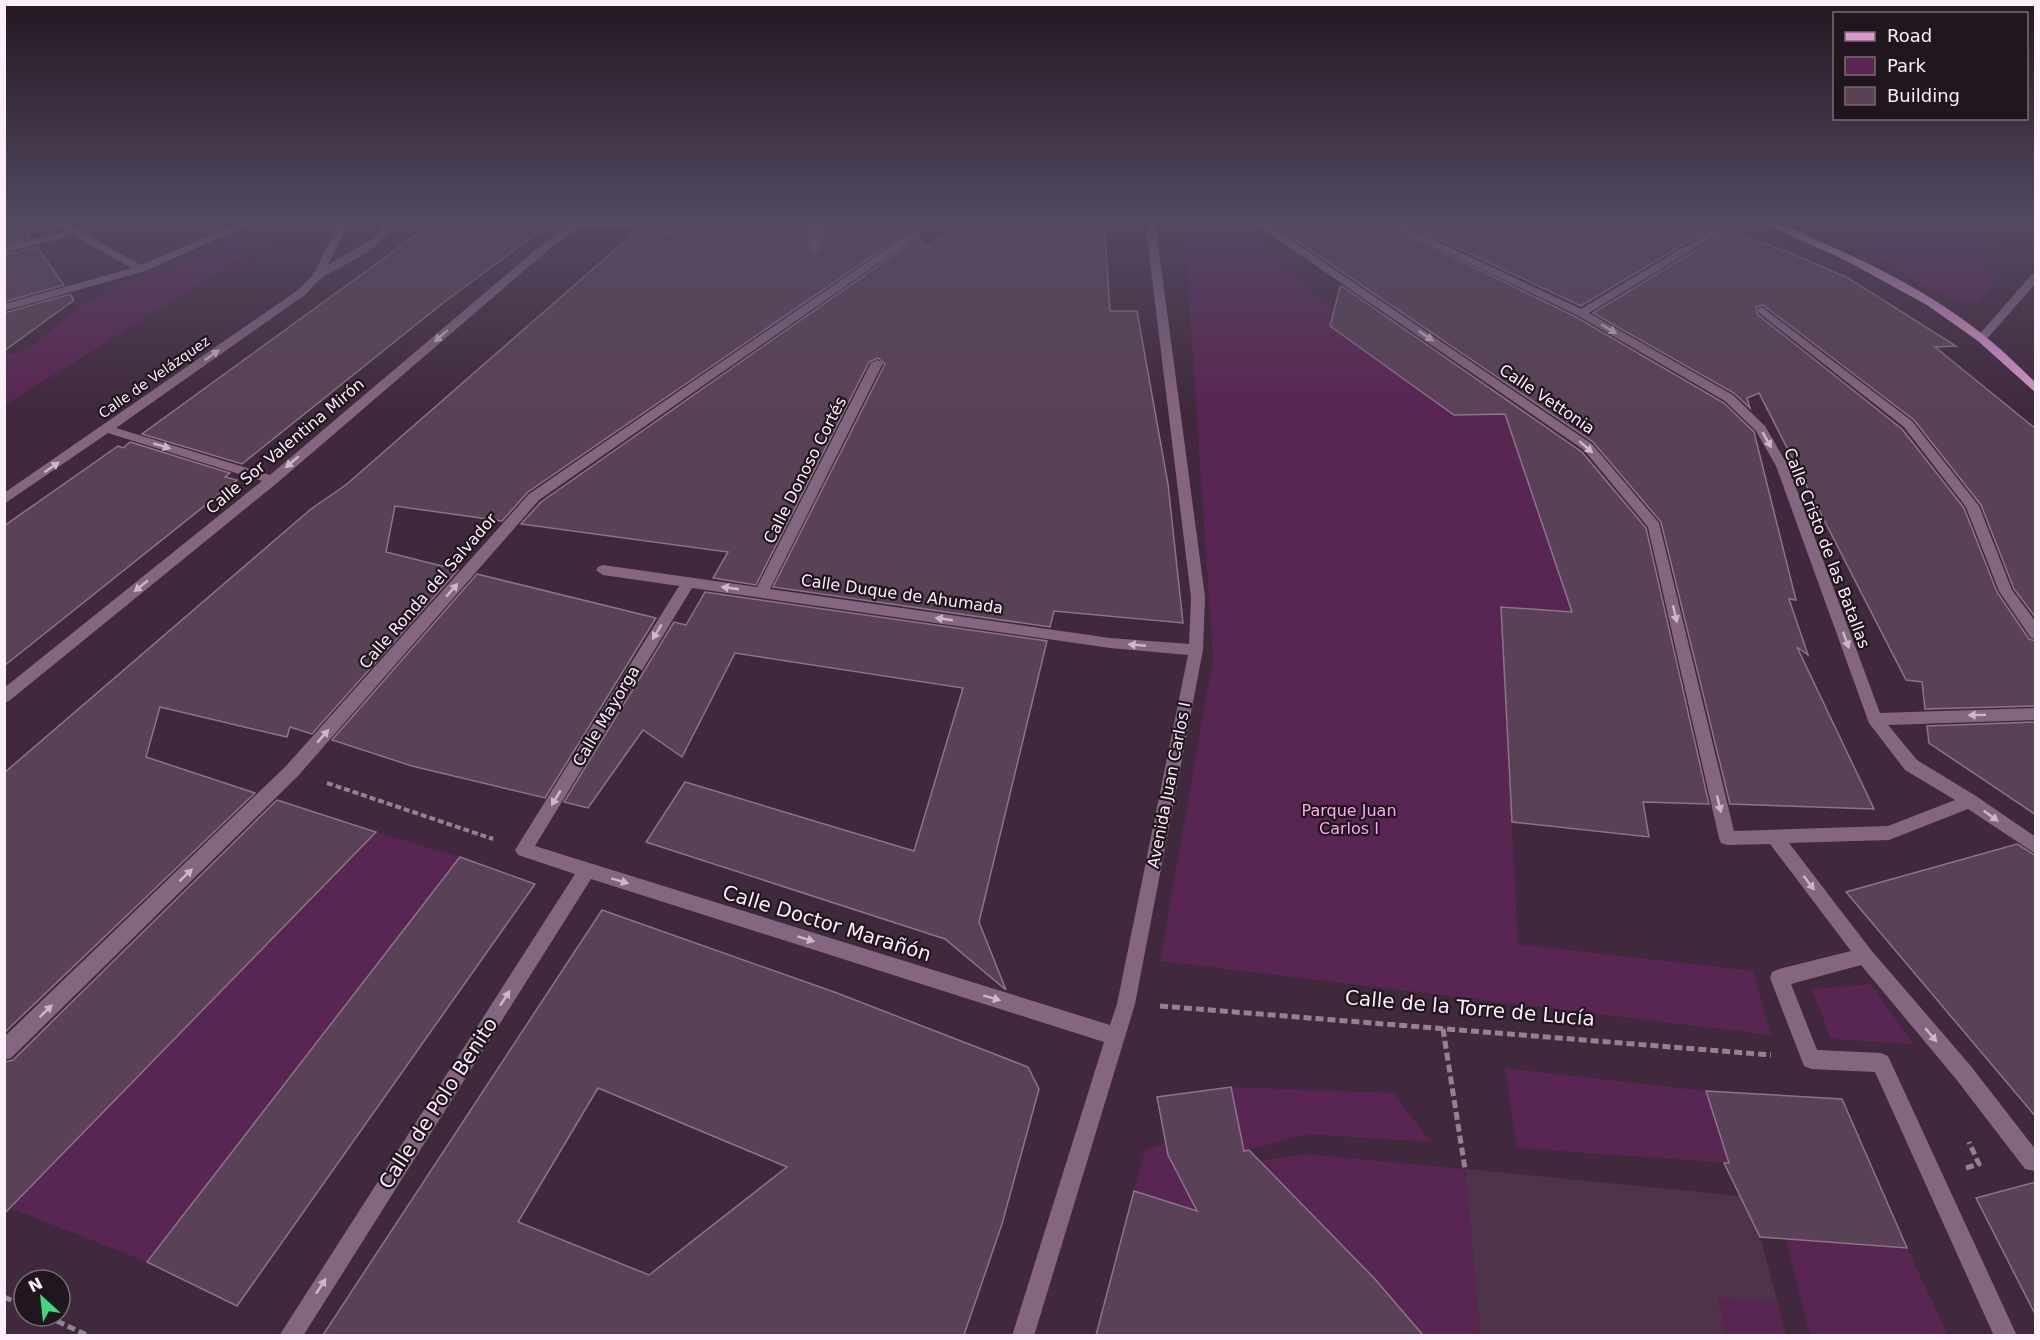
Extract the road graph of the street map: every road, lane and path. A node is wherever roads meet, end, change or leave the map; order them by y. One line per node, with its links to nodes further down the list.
1 (90, 284): 11 (street)
2 (310, 284): 17 (street, Calle de Velázquez, one-way to 2)
3 (502, 284): 18 (street, Calle Sor Valentina Mirón, one-way to 18)
4 (843, 284): 28 (street, Calle Ronda del Salvador, one-way to 4)
5 (1158, 284): 24 (street, Avenida Juan Carlos I)
6 (1348, 284): 30 (street, Calle Vettonia, one-way to 30)
7 (1519, 284): 13 (street, Calle Cristo de las Batallas)
8 (1630, 284): 13 (street)
9 (1900, 284): 14 (main road)
10 (2029, 284): 14 (street)
11 (4, 308)
12 (1762, 310): 23 (street)
13 (1581, 313): 27 (street, Calle Cristo de las Batallas, one-way to 27)
14 (1981, 339): 16 (main road)
15 (877, 363): 22 (street, Calle Donoso Cortés)
16 (2036, 390)
17 (106, 429): 18 (street, one-way to 18); 19 (street, Calle de Velázquez, one-way to 17)
18 (272, 480): 25 (street, Calle Sor Valentina Mirón, one-way to 25)
19 (4, 500)
20 (603, 570): 21 (street, Calle Duque de Ahumada)
21 (687, 582): 22 (street, Calle Duque de Ahumada, one-way to 21); 32 (street, Calle Mayorga, one-way to 32)
22 (762, 592): 24 (street, Calle Duque de Ahumada, one-way to 22)
23 (2036, 634)
24 (1196, 650): 35 (street, Avenida Juan Carlos I)
25 (4, 697)
26 (2036, 714): 27 (street, one-way to 27)
27 (1875, 719): 29 (street, Calle Cristo de las Batallas)
28 (292, 771): 32 (path); 38 (street, Calle Ronda del Salvador, one-way to 28)
29 (1970, 801): 30 (street); 31 (street, Calle Cristo de las Batallas, one-way to 31)
30 (1774, 836): 34 (street, one-way to 34)
31 (2036, 847)
32 (524, 850): 33 (street, Calle Doctor Marañón)
33 (586, 871): 37 (street, Calle Doctor Marañón, one-way to 37); 44 (street, Calle de Polo Benito, one-way to 33)
34 (1865, 956): 39 (street); 40 (street, one-way to 40)
35 (1126, 1004): 36 (path, Calle de la Torre de Lucía); 37 (street, Avenida Juan Carlos I)
36 (1443, 1029): 39 (path, Calle de la Torre de Lucía); 41 (path)
37 (1117, 1037): 45 (street, Avenida Juan Carlos I)
38 (4, 1051)
39 (1811, 1059): 46 (street)
40 (2036, 1161)
41 (1465, 1169)
42 (72, 1327): 43 (path)
43 (89, 1335)
44 (290, 1335)
45 (1023, 1335)
46 (2007, 1335)

